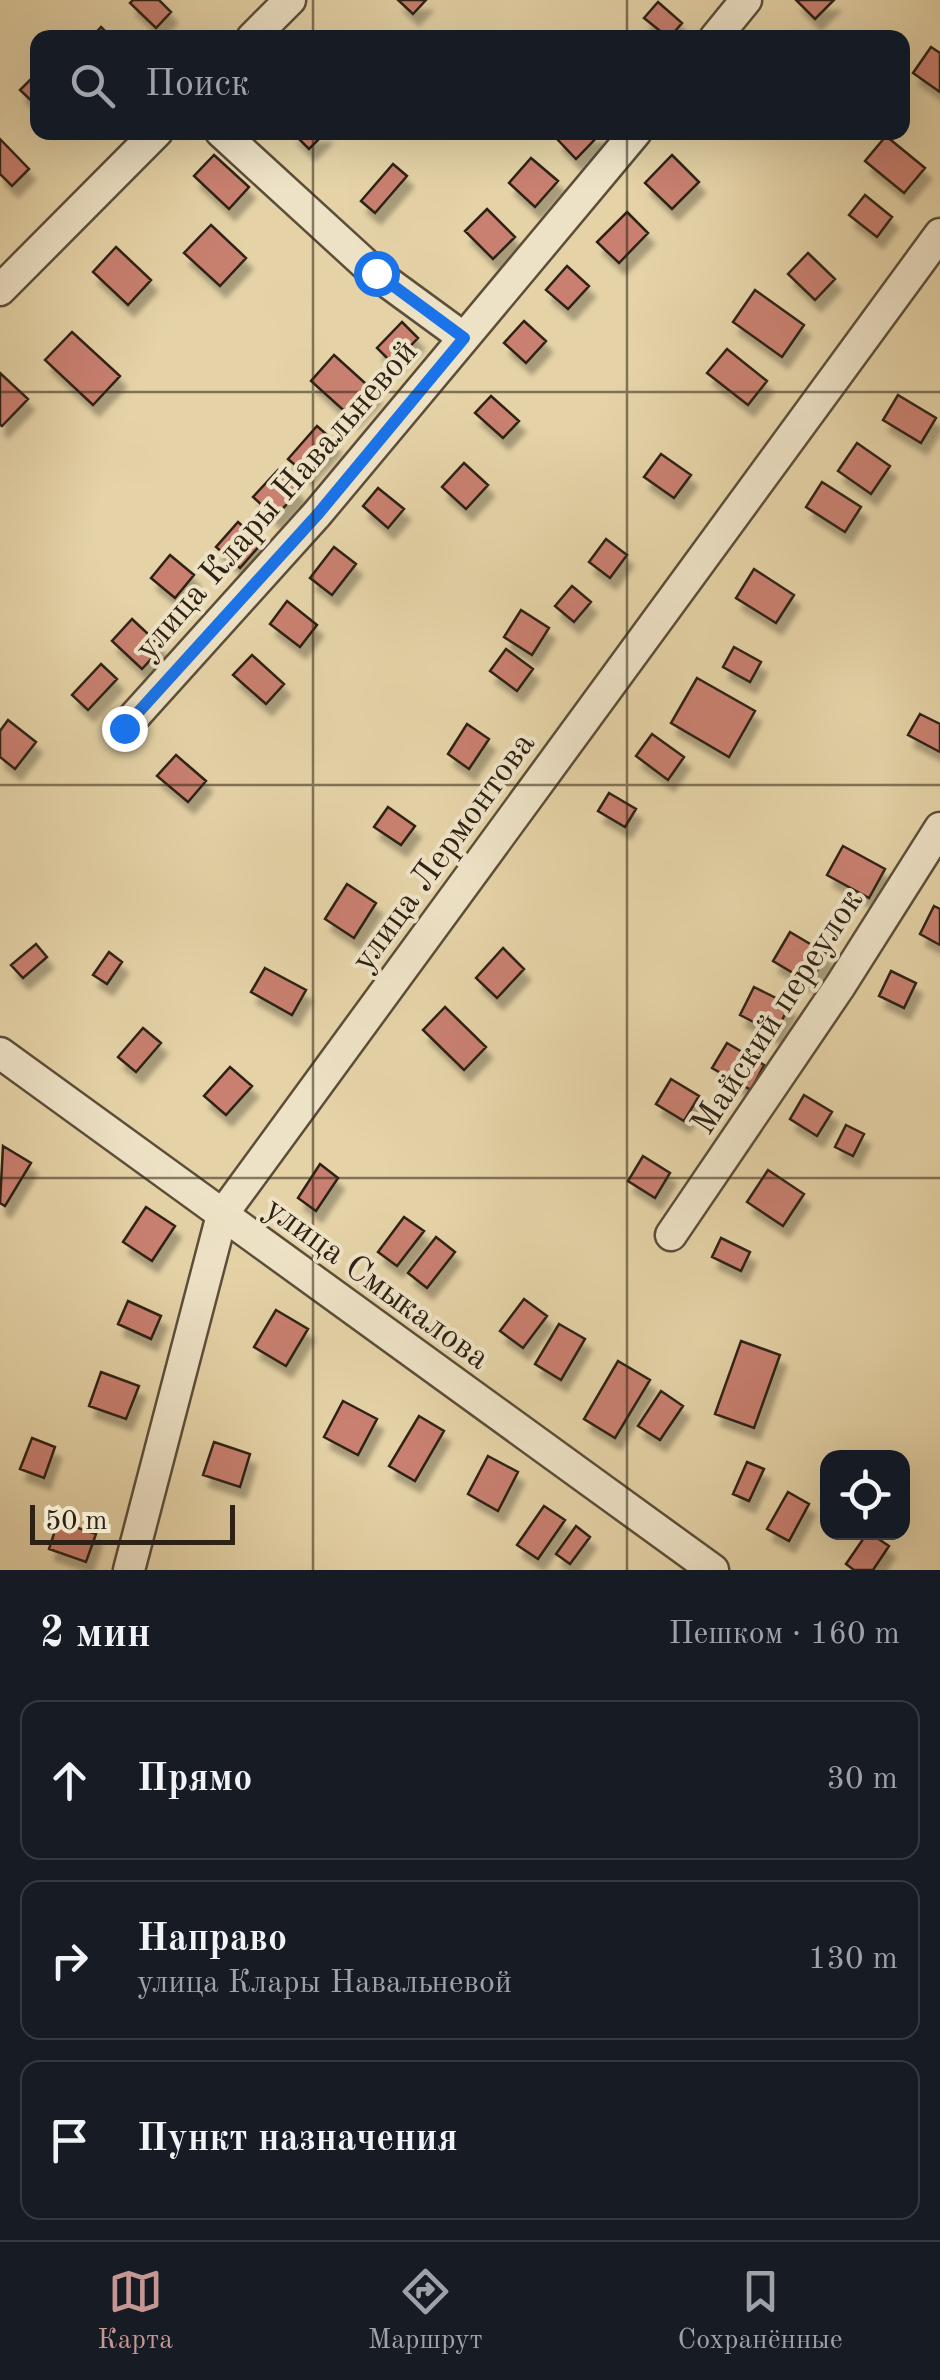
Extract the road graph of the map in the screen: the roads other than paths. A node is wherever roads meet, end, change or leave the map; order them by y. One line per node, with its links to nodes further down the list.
1 (290, 0): 3 (street)
2 (746, 0): 4 (street)
3 (260, 30)
4 (721, 30)
5 (149, 140): 9 (street)
6 (230, 140): 10 (street)
7 (629, 140): 10 (street, улица Клары Навальневой)
8 (940, 234): 14 (street, улица Лермонтова)
9 (0, 290)
10 (464, 338): 11 (street, улица Клары Навальневой)
11 (124, 728)
12 (940, 828): 15 (street, Майский переулок)
13 (0, 1053): 14 (street, улица Смыкалова)
14 (222, 1215): 16 (street, улица Лермонтова); 17 (street, улица Смыкалова)
15 (671, 1235)
16 (129, 1570)
17 (714, 1570)

